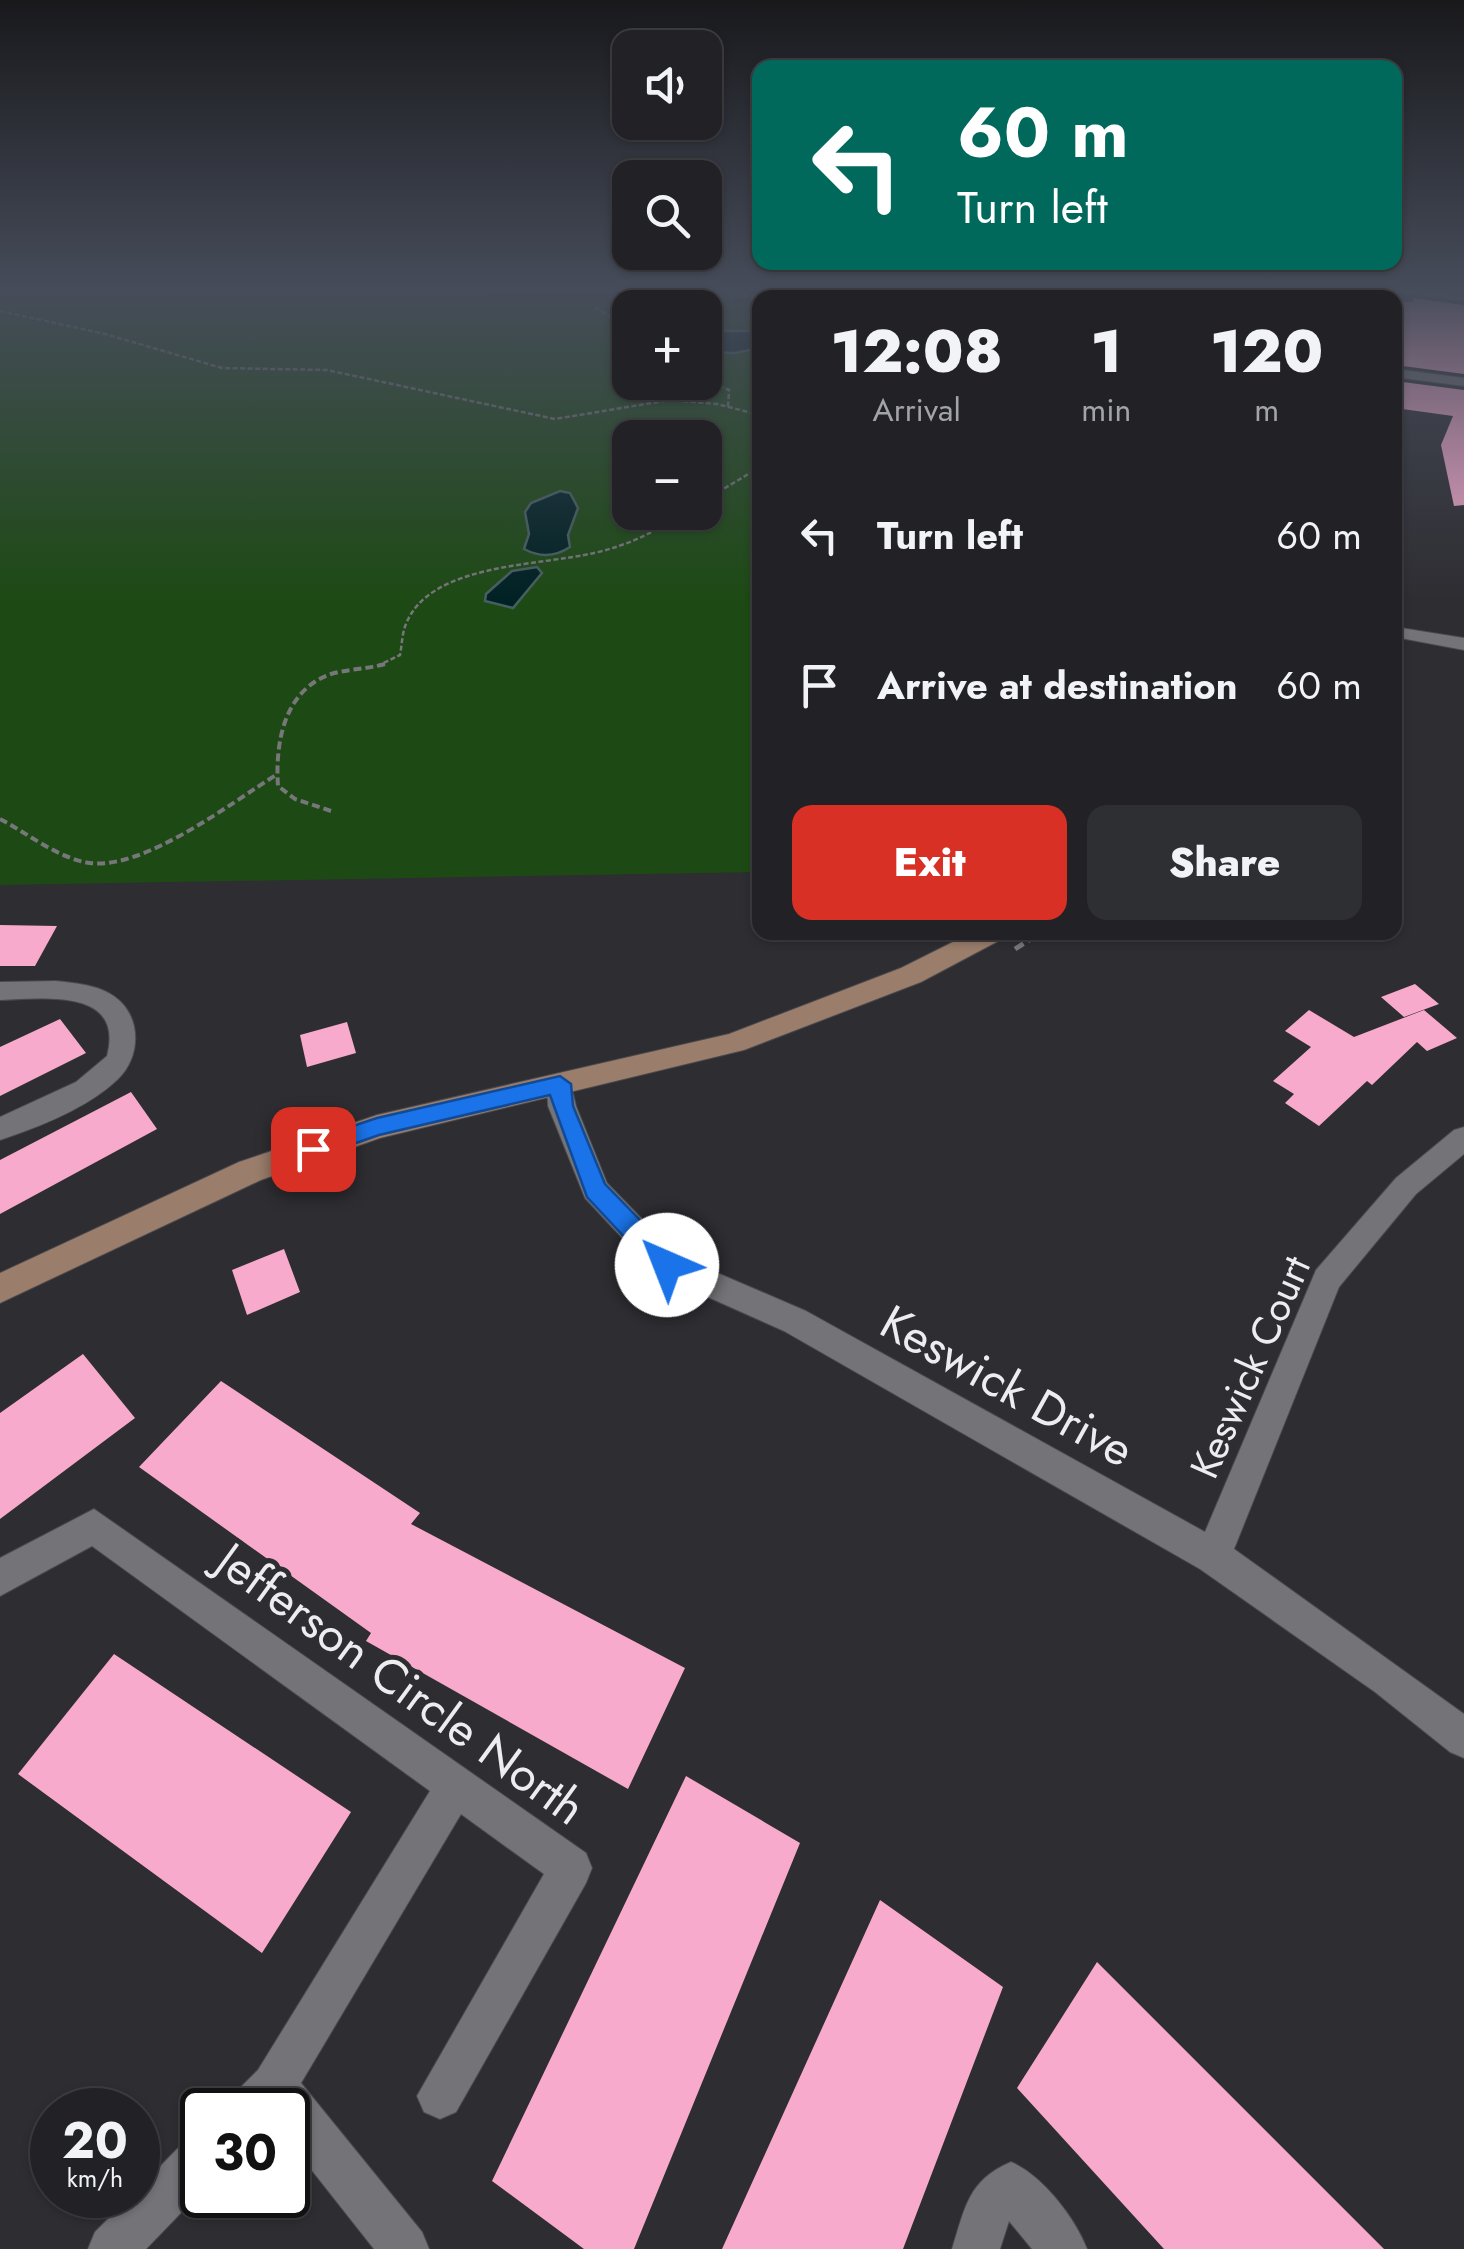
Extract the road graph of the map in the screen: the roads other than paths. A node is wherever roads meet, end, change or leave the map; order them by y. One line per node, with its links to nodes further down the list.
1 (1402, 633): 3 (street)
2 (1402, 642): 4 (street)
3 (1464, 644)
4 (1464, 653)
5 (979, 940): 7 (main road)
6 (0, 990): 8 (street)
7 (560, 1084): 10 (main road); 11 (street, Keswick Drive)
8 (0, 1129)
9 (1464, 1138): 11 (street, Keswick Court)
10 (0, 1289)
11 (1213, 1556): 13 (street, Keswick Drive)
12 (0, 1578): 14 (street, Jefferson Circle North)
13 (1464, 1738)
14 (456, 1785): 15 (street); 16 (street, Jefferson Circle North)
15 (268, 2088)
16 (440, 2096)
17 (310, 2149): 20 (street)
18 (180, 2180): 19 (street)
19 (112, 2249)
20 (405, 2249)
21 (976, 2249): 22 (street)
22 (1064, 2249)

